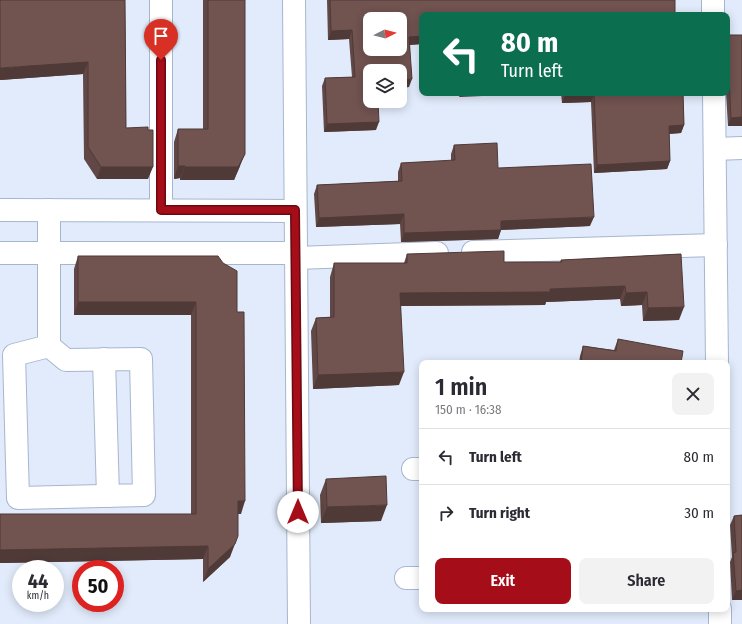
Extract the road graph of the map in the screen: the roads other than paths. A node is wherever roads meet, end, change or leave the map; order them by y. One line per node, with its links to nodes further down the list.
1 (161, 0): 10 (main road)
2 (294, 0): 11 (main road)
3 (713, 0): 4 (main road)
4 (713, 12)
5 (714, 96): 7 (main road)
6 (742, 148): 7 (main road)
7 (715, 149): 12 (main road)
8 (0, 210): 9 (main road)
9 (49, 210): 10 (main road); 14 (main road)
10 (161, 210): 11 (main road)
11 (295, 210): 15 (main road)
12 (716, 245): 15 (main road); 18 (main road)
13 (0, 253): 14 (main road)
14 (49, 253): 15 (main road); 16 (main road)
15 (296, 255): 21 (main road)
16 (49, 346): 17 (main road); 19 (main road)
17 (104, 359): 19 (main road); 19 (main road)
18 (717, 360)
19 (108, 496)
20 (720, 612): 22 (main road)
21 (299, 624)
22 (720, 624)

